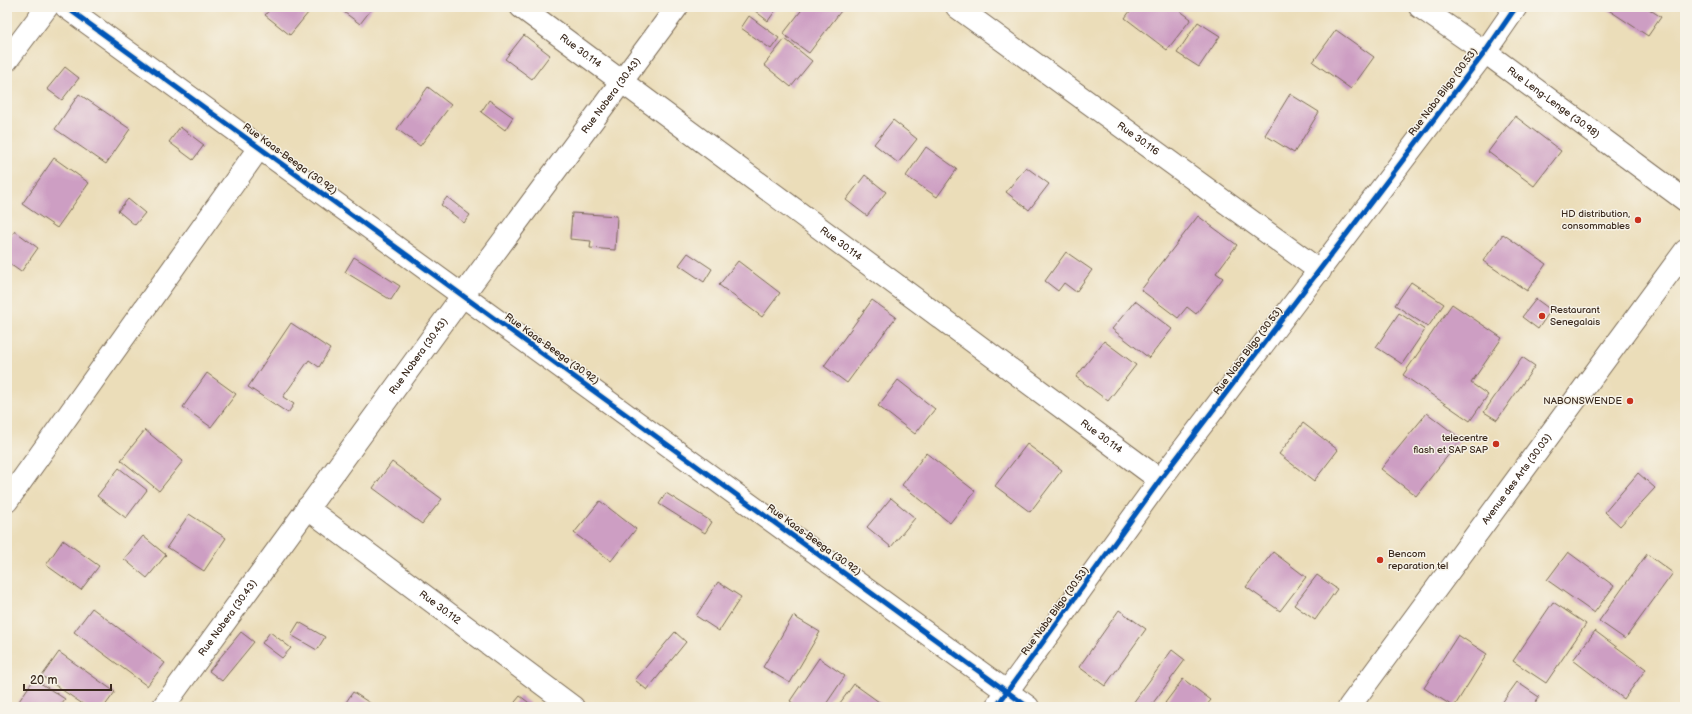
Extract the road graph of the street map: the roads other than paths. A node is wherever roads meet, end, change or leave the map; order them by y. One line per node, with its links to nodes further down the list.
1 (47, 7): 9 (street)
2 (66, 7): 11 (street, Rue Kaas-Beega (30.92))
3 (521, 7): 10 (street, Rue 30.114)
4 (677, 7): 10 (street, Rue Nobera (30.43))
5 (957, 7): 14 (street, Rue 30.116)
6 (1420, 7): 8 (street, Rue Leng-Lenge (30.98))
7 (1516, 7): 8 (street, Rue Naba Bilgo (30.53))
8 (1485, 52): 12 (street, Rue Leng-Lenge (30.98)); 14 (street, Rue Naba Bilgo (30.53))
9 (7, 60)
10 (622, 81): 15 (street, Rue Nobera (30.43)); 16 (street, Rue 30.114)
11 (259, 148): 15 (street, Rue Kaas-Beega (30.92)); 17 (street)
12 (1685, 200)
13 (1685, 251): 23 (street, Avenue des Arts (30.03))
14 (1320, 271): 16 (street, Rue Naba Bilgo (30.53))
15 (463, 295): 18 (street, Rue Nobera (30.43)); 19 (street, Rue Kaas-Beega (30.92))
16 (1160, 480): 19 (street, Rue Naba Bilgo (30.53))
17 (7, 501)
18 (307, 508): 20 (street, Rue Nobera (30.43)); 21 (street, Rue 30.112)
19 (1002, 699): 22 (street, Rue Kaas-Beega (30.92))
20 (163, 707)
21 (573, 707)
22 (1028, 707)
23 (1349, 707)

